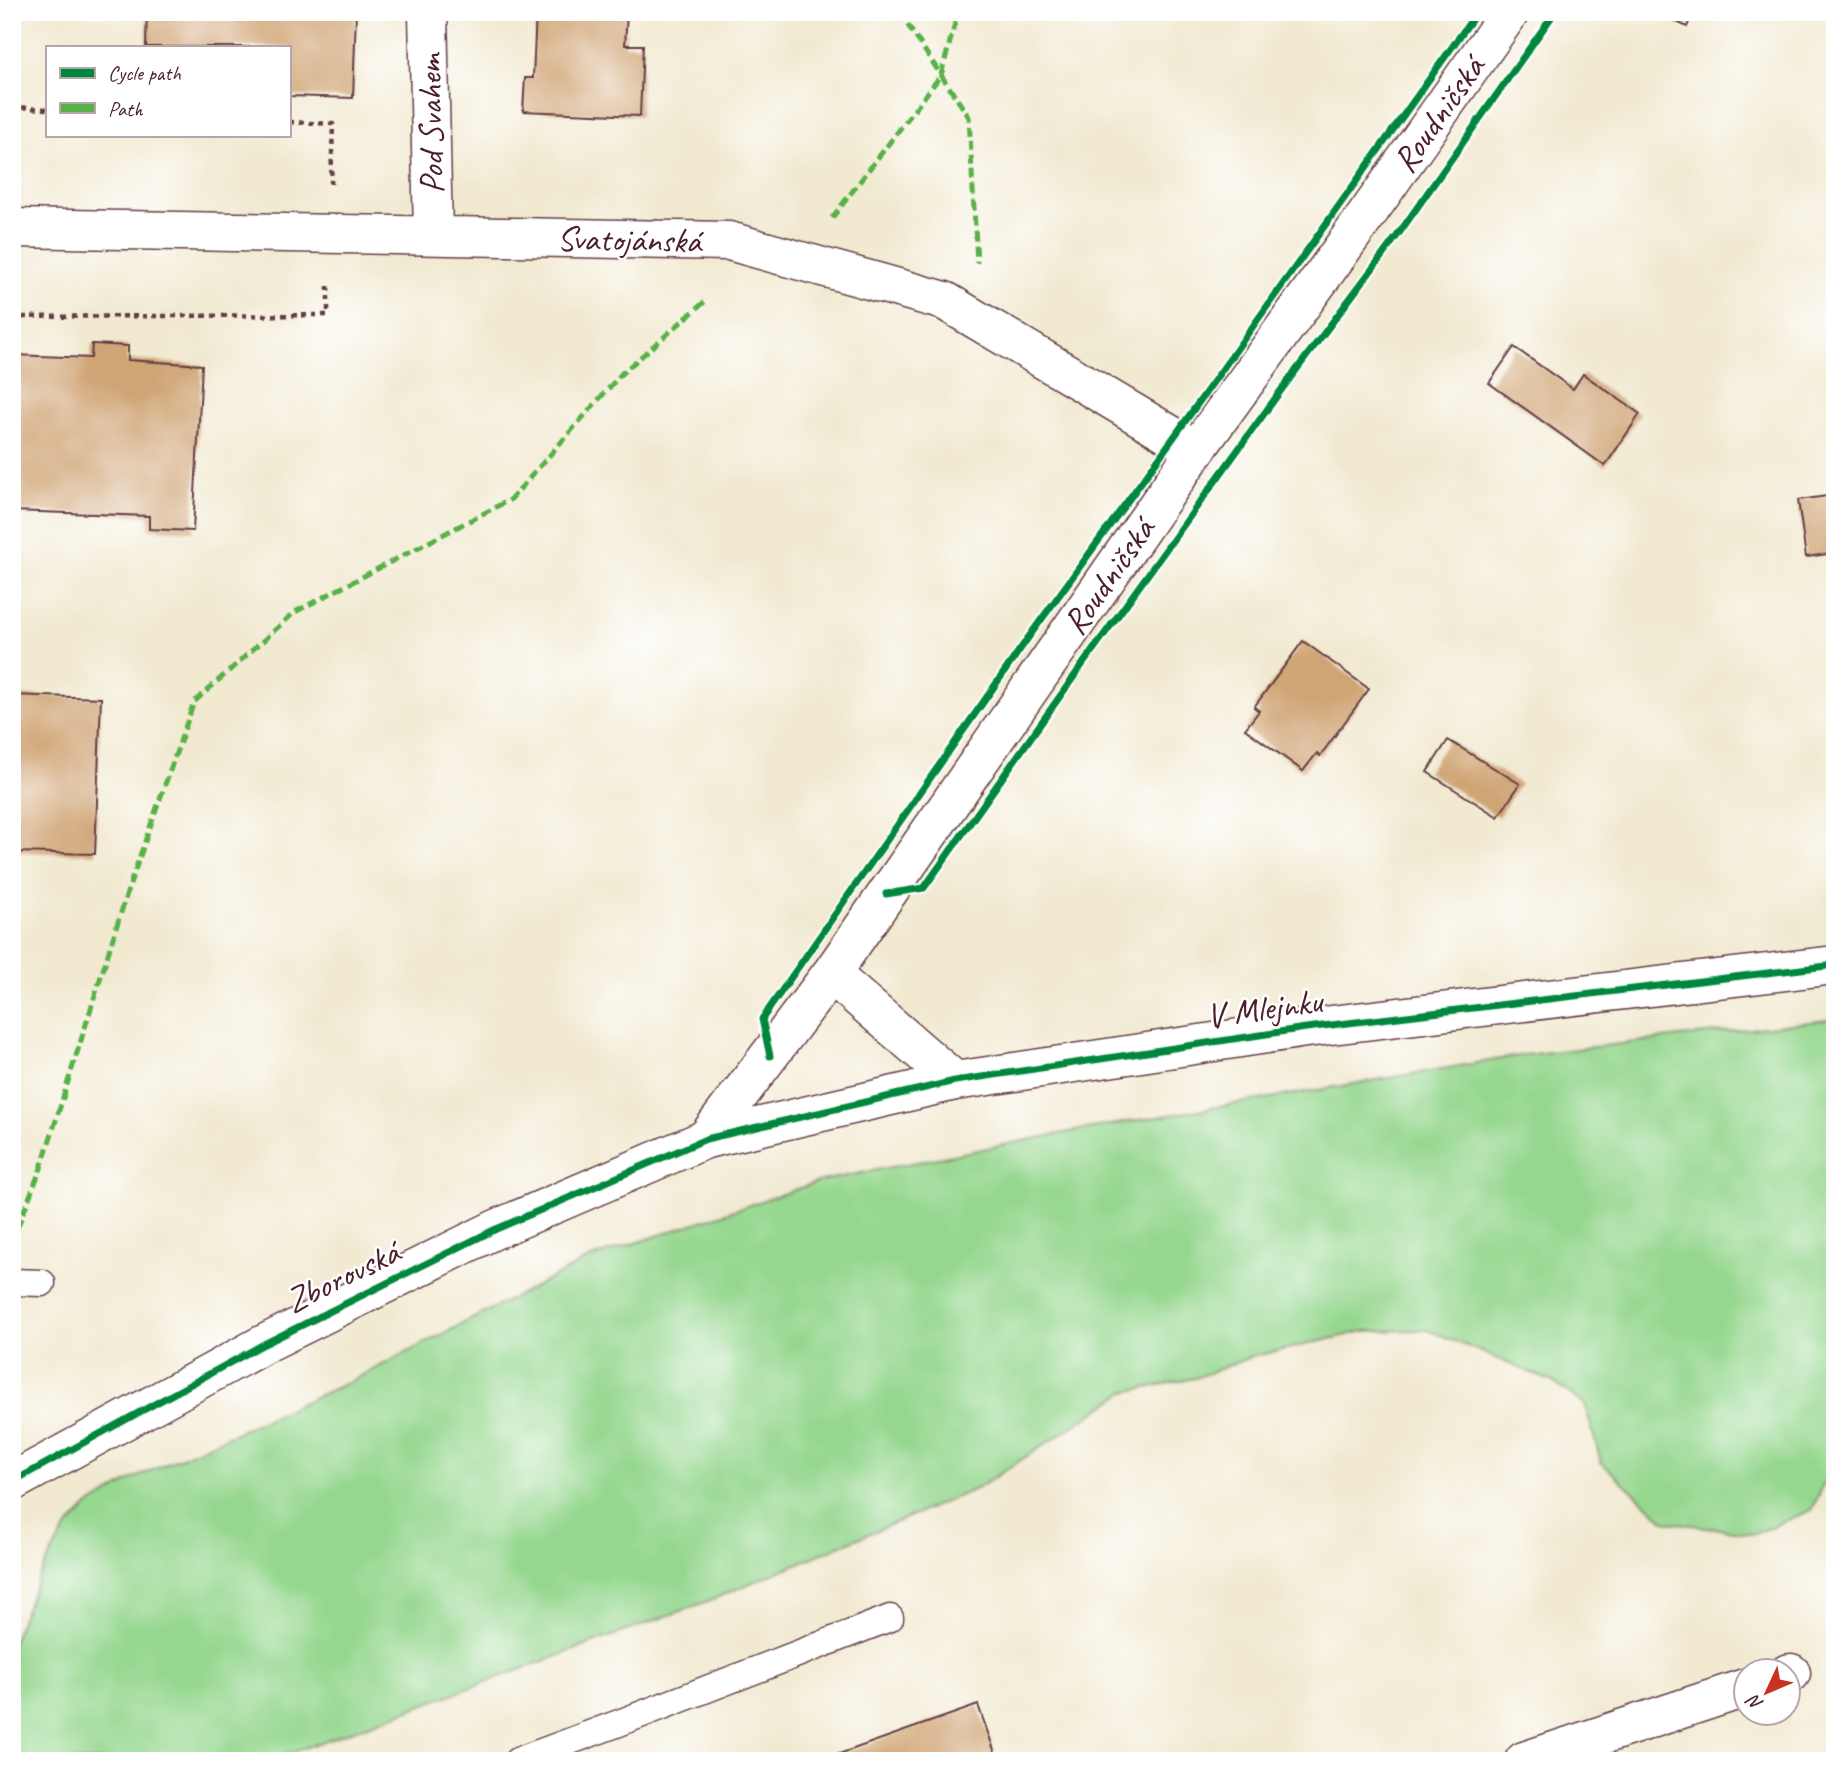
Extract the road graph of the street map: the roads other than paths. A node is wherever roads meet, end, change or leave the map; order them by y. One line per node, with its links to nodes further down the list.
1 (428, 12): 4 (street, Pod Svahem)
2 (1510, 12): 5 (street, Roudničská)
3 (12, 228): 4 (street, Svatojánská)
4 (433, 235): 5 (street, Svatojánská)
5 (1196, 450): 7 (street, Roudničská)
6 (1835, 965): 8 (street, V Mlejnku)
7 (831, 974): 8 (street); 9 (street, Roudničská)
8 (955, 1081): 9 (street, V Mlejnku)
9 (706, 1139): 12 (street, Zborovská)
10 (12, 1282): 11 (lane)
11 (42, 1283)
12 (12, 1482)
13 (890, 1619): 15 (lane)
14 (1731, 1693): 16 (street)
15 (517, 1761)
16 (1524, 1761)

